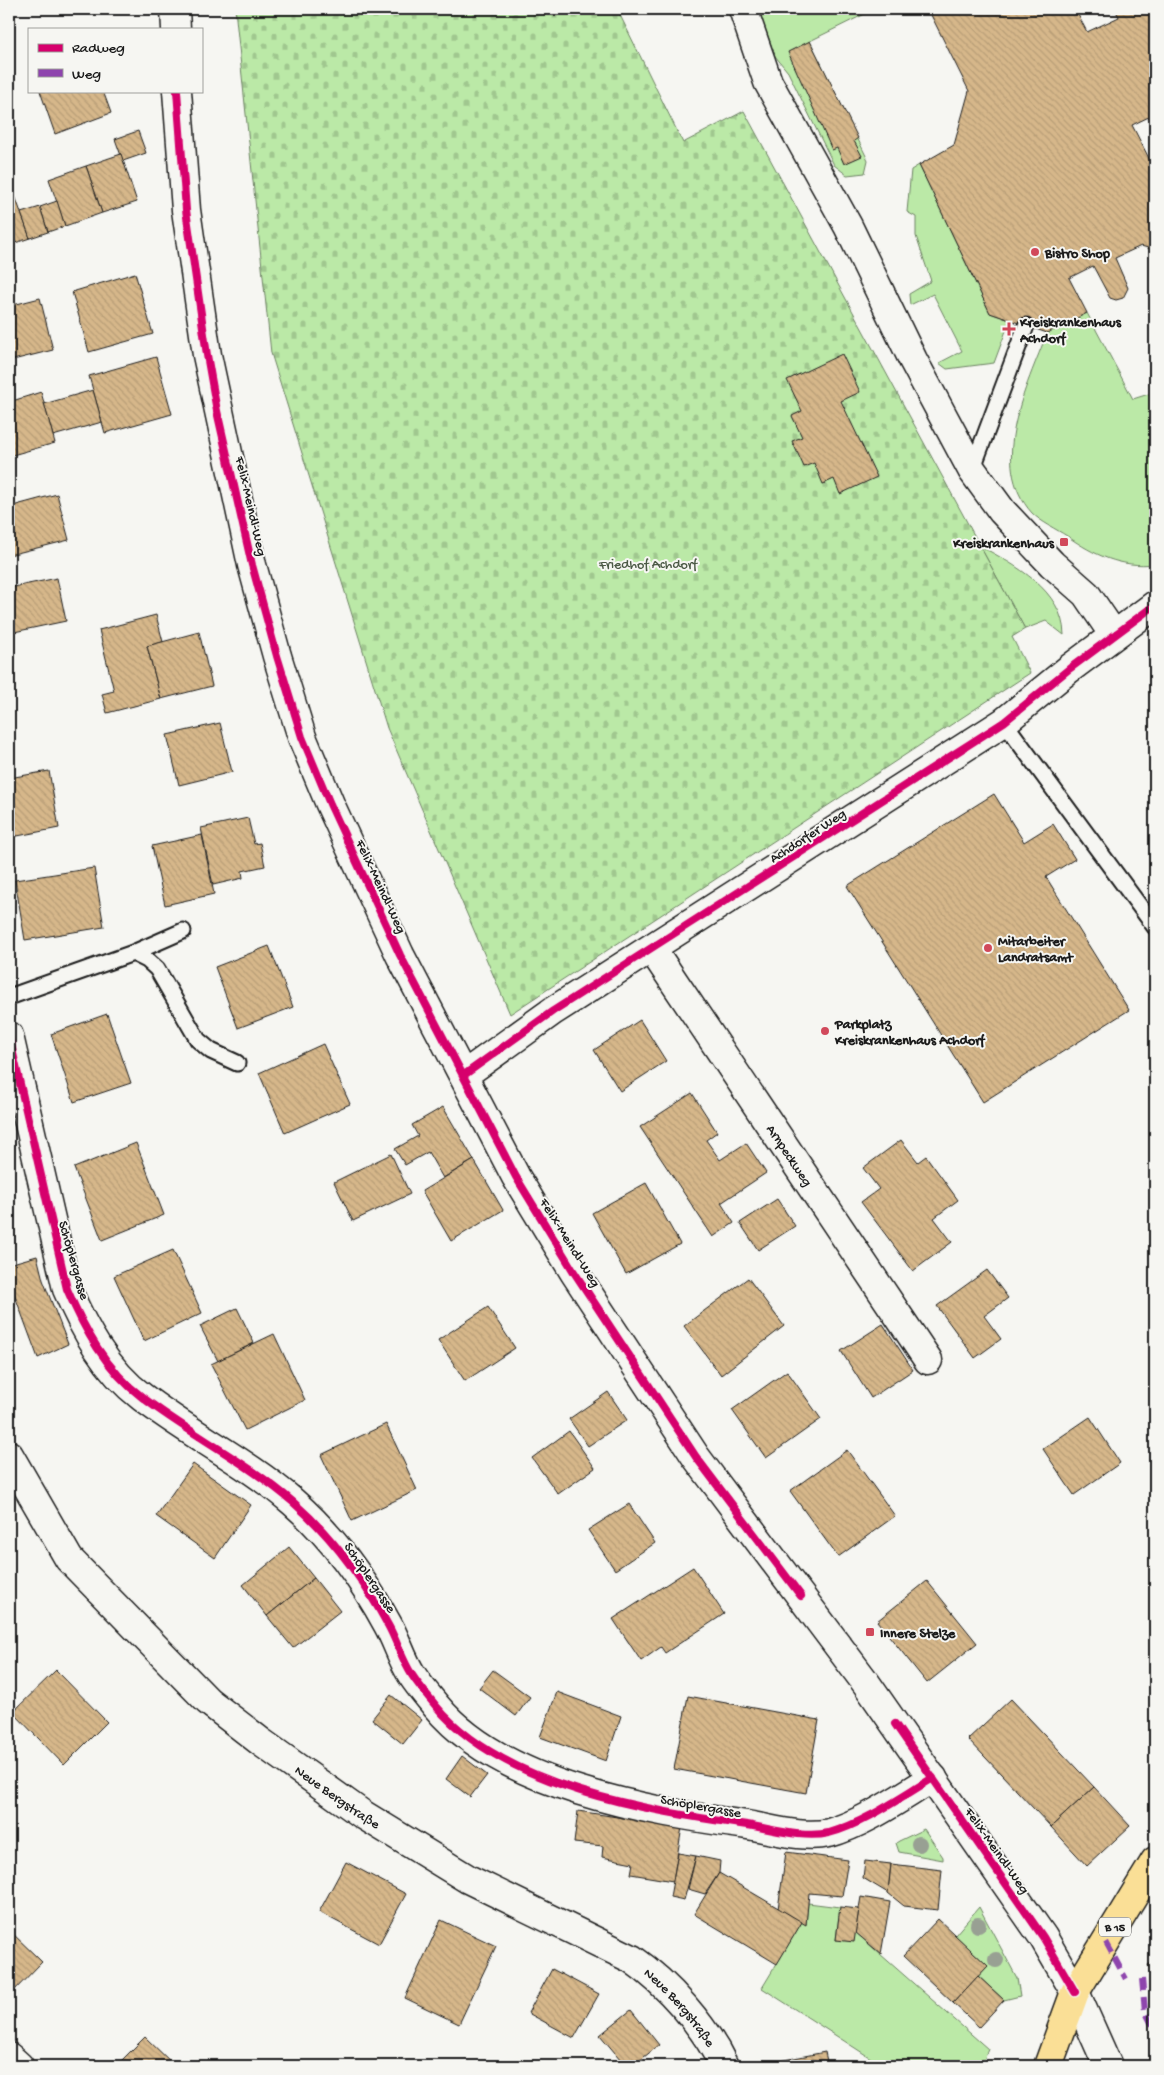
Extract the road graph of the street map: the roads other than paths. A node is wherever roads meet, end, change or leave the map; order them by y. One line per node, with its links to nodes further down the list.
1 (175, 9): 3 (street)
2 (743, 9): 6 (street)
3 (176, 28)
4 (177, 92): 17 (street, Felix-Meindl-Weg)
5 (1026, 326): 6 (lane)
6 (972, 470): 8 (street)
7 (1155, 605): 8 (street, Achdorfer Weg)
8 (1114, 635): 9 (street, Achdorfer Weg)
9 (1004, 722): 10 (lane); 12 (street, Achdorfer Weg)
10 (1155, 928)
11 (183, 931): 13 (lane)
12 (652, 949): 17 (street, Achdorfer Weg); 18 (street, Arnpeckweg)
13 (134, 953): 14 (lane); 16 (lane)
14 (9, 997)
15 (9, 1036): 20 (street, Schöplergasse)
16 (237, 1063)
17 (464, 1075): 20 (street, Felix-Meindl-Weg)
18 (928, 1360)
19 (9, 1455): 25 (street, Neue Bergstraße)
20 (933, 1778): 22 (street, Felix-Meindl-Weg)
21 (1155, 1861): 22 (main road, B 15)
22 (1075, 1992): 26 (main road, B 15); 27 (street, Felix-Meindl-Weg)
23 (9, 2057): 24 (street)
24 (19, 2066)
25 (724, 2066)
26 (1048, 2066)
27 (1108, 2066)

